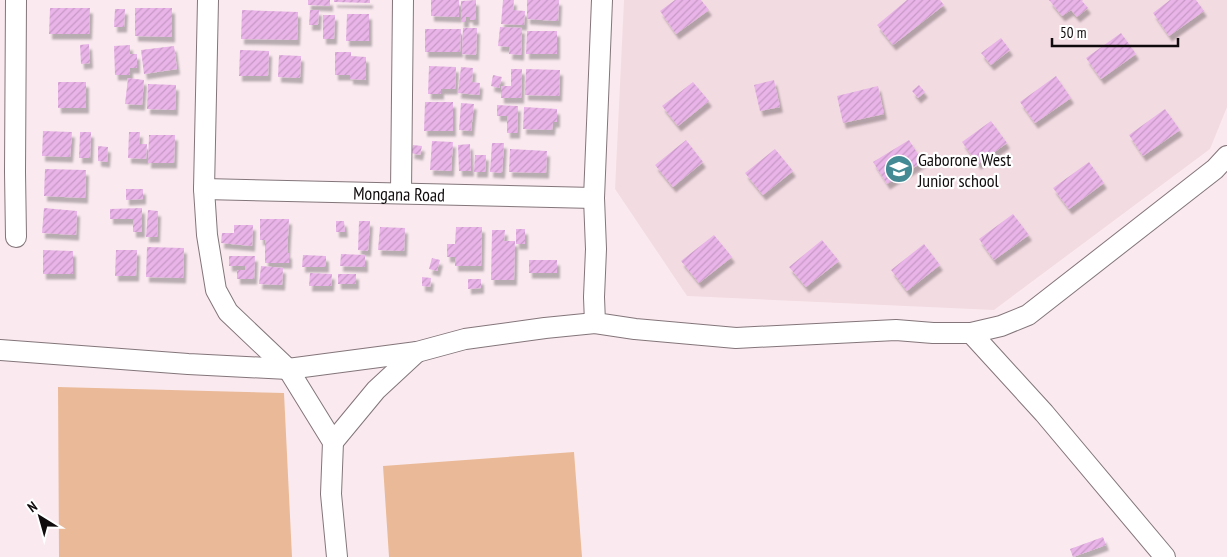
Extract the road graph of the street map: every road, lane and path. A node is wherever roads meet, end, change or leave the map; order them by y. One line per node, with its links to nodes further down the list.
1 (16, 0): 6 (street)
2 (208, 0): 7 (street)
3 (403, 0): 8 (street)
4 (602, 0): 9 (street)
5 (1227, 156): 12 (street)
6 (7, 172): 10 (street)
7 (204, 189): 8 (street, Mongana Road); 15 (street)
8 (401, 192): 9 (street, Mongana Road)
9 (594, 198): 11 (street)
10 (16, 237)
11 (595, 323): 12 (street); 14 (street)
12 (971, 333): 18 (street)
13 (0, 350): 15 (street)
14 (417, 352): 15 (street); 16 (street)
15 (288, 369): 16 (street)
16 (333, 442): 17 (street)
17 (337, 557)
18 (1165, 557)

